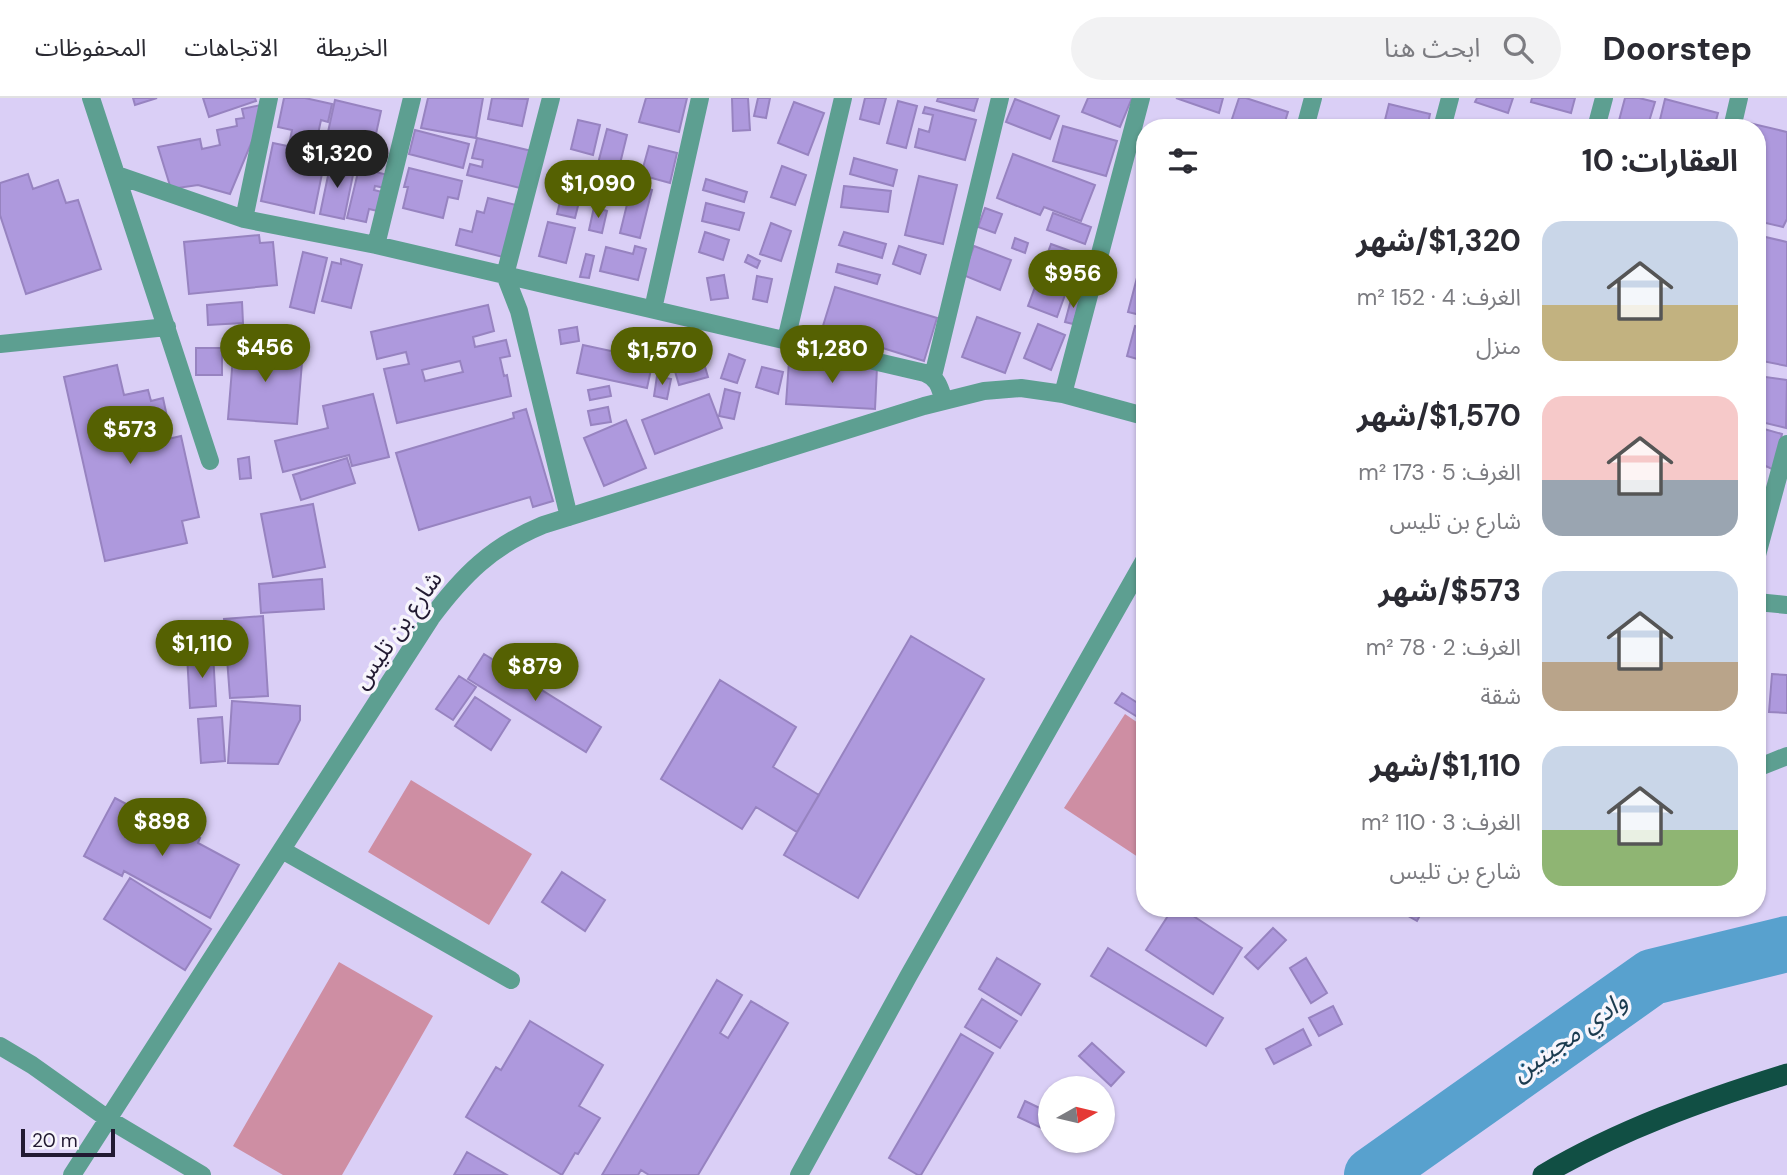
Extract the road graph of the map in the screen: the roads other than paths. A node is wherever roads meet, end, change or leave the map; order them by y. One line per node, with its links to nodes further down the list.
1 (91, 98): 17 (street)
2 (269, 98): 18 (street)
3 (412, 98): 19 (street)
4 (551, 98): 20 (street)
5 (700, 98): 21 (street)
6 (844, 98): 23 (street)
7 (1000, 98): 25 (street)
8 (1140, 98): 26 (street)
9 (1313, 98): 13 (street)
10 (1450, 98): 14 (street)
11 (1604, 98): 15 (street)
12 (1739, 98): 16 (street)
13 (1307, 119)
14 (1444, 119)
15 (1598, 119)
16 (1734, 119)
17 (117, 175): 18 (street); 22 (street)
18 (244, 219): 19 (street)
19 (376, 245): 20 (street)
20 (505, 275): 21 (street); 31 (street)
21 (653, 309): 23 (street)
22 (167, 327): 24 (street); 30 (street)
23 (786, 341): 25 (street)
24 (0, 344)
25 (933, 376): 27 (street)
26 (1063, 394): 27 (street, شارع بن تليس); 28 (street, شارع بن تليس)
27 (944, 401): 31 (street, شارع بن تليس)
28 (1136, 414)
29 (1787, 444): 32 (street)
30 (210, 461)
31 (569, 517): 38 (street, شارع بن تليس)
32 (1766, 522)
33 (1136, 575): 45 (street)
34 (1766, 603): 35 (street)
35 (1787, 605)
36 (1787, 756): 37 (street)
37 (1766, 764)
38 (282, 850): 39 (street); 42 (street, شارع بن تليس)
39 (511, 980)
40 (0, 1046): 42 (street)
41 (1787, 1074): 46 (highway)
42 (108, 1119): 43 (street, شارع بن تليس); 44 (street)
43 (72, 1175)
44 (202, 1175)
45 (799, 1175)
46 (1543, 1175)

